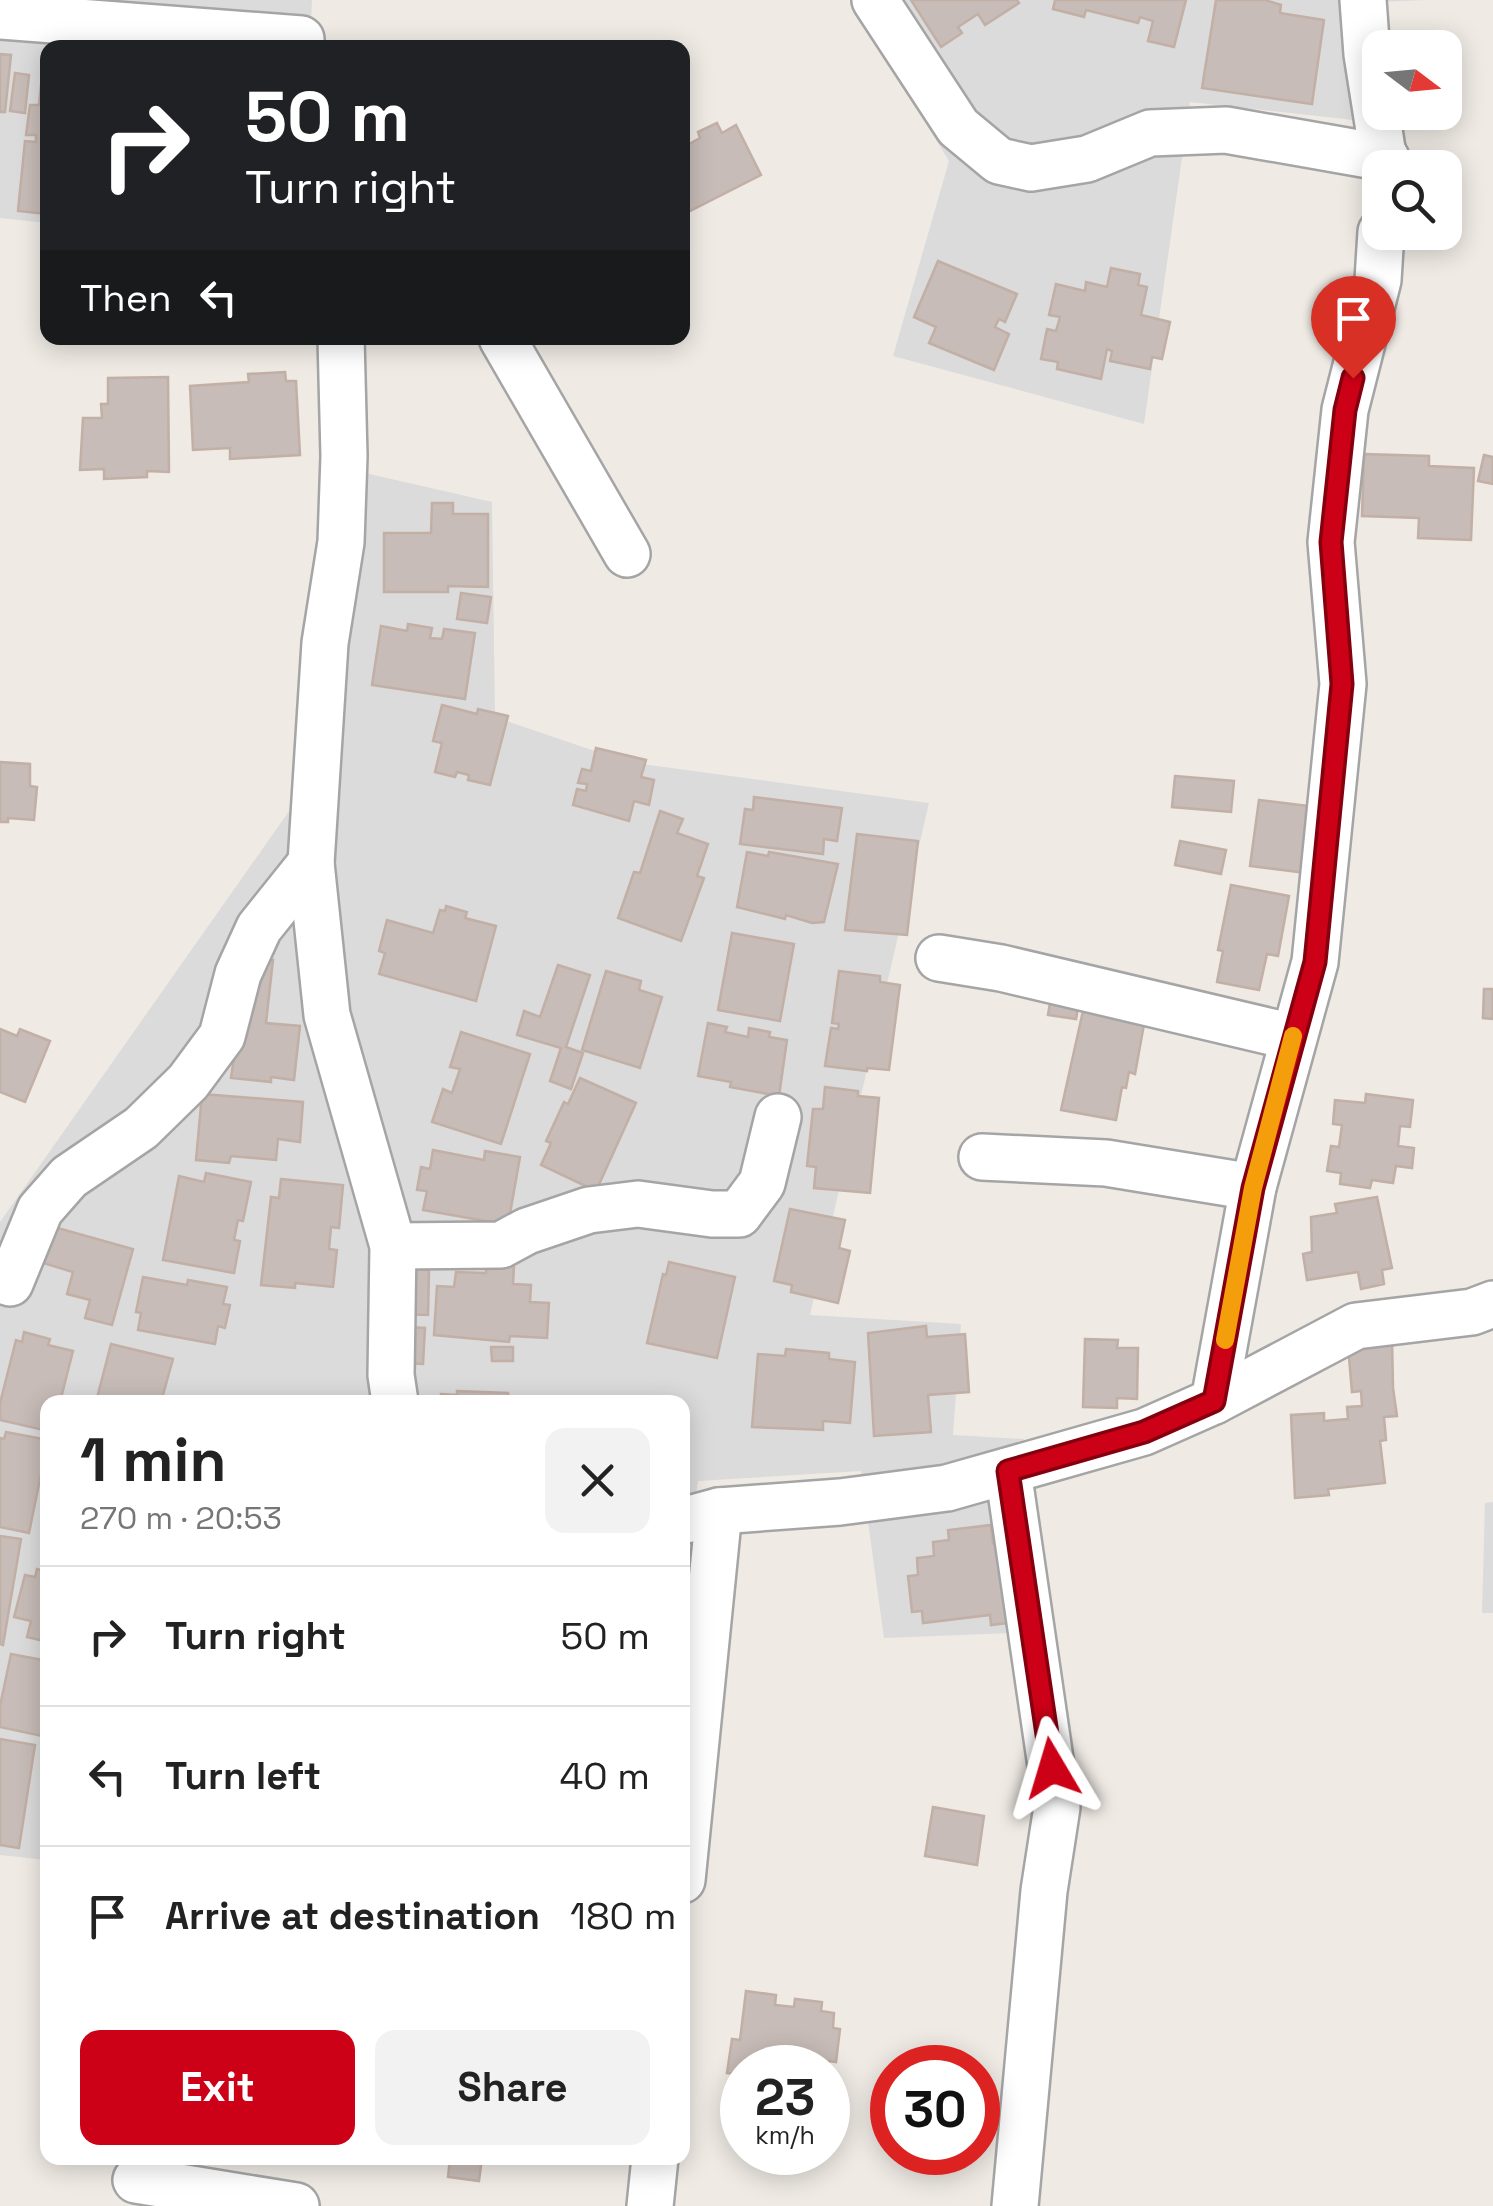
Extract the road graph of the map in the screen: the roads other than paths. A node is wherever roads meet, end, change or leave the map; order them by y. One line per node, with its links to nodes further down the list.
1 (876, 0): 6 (street)
2 (1364, 0): 5 (street)
3 (0, 16): 4 (street)
4 (301, 29)
5 (1384, 150)
6 (1362, 158)
7 (1380, 250): 13 (street)
8 (341, 345): 11 (street)
9 (506, 345): 10 (street)
10 (626, 554)
11 (311, 863): 17 (street); 18 (street)
12 (939, 958): 13 (street)
13 (1293, 1037): 16 (street)
14 (778, 1117): 17 (street)
15 (982, 1157): 16 (street)
16 (1253, 1188): 21 (street)
17 (394, 1246): 20 (street)
18 (10, 1283)
19 (1493, 1304): 21 (street)
20 (394, 1395)
21 (1214, 1401): 22 (street)
22 (1008, 1471): 23 (street); 29 (street)
23 (701, 1516): 24 (street)
24 (690, 1727)
25 (654, 2165): 28 (street)
26 (137, 2181): 27 (street)
27 (296, 2206)
28 (650, 2206)
29 (1016, 2206)

